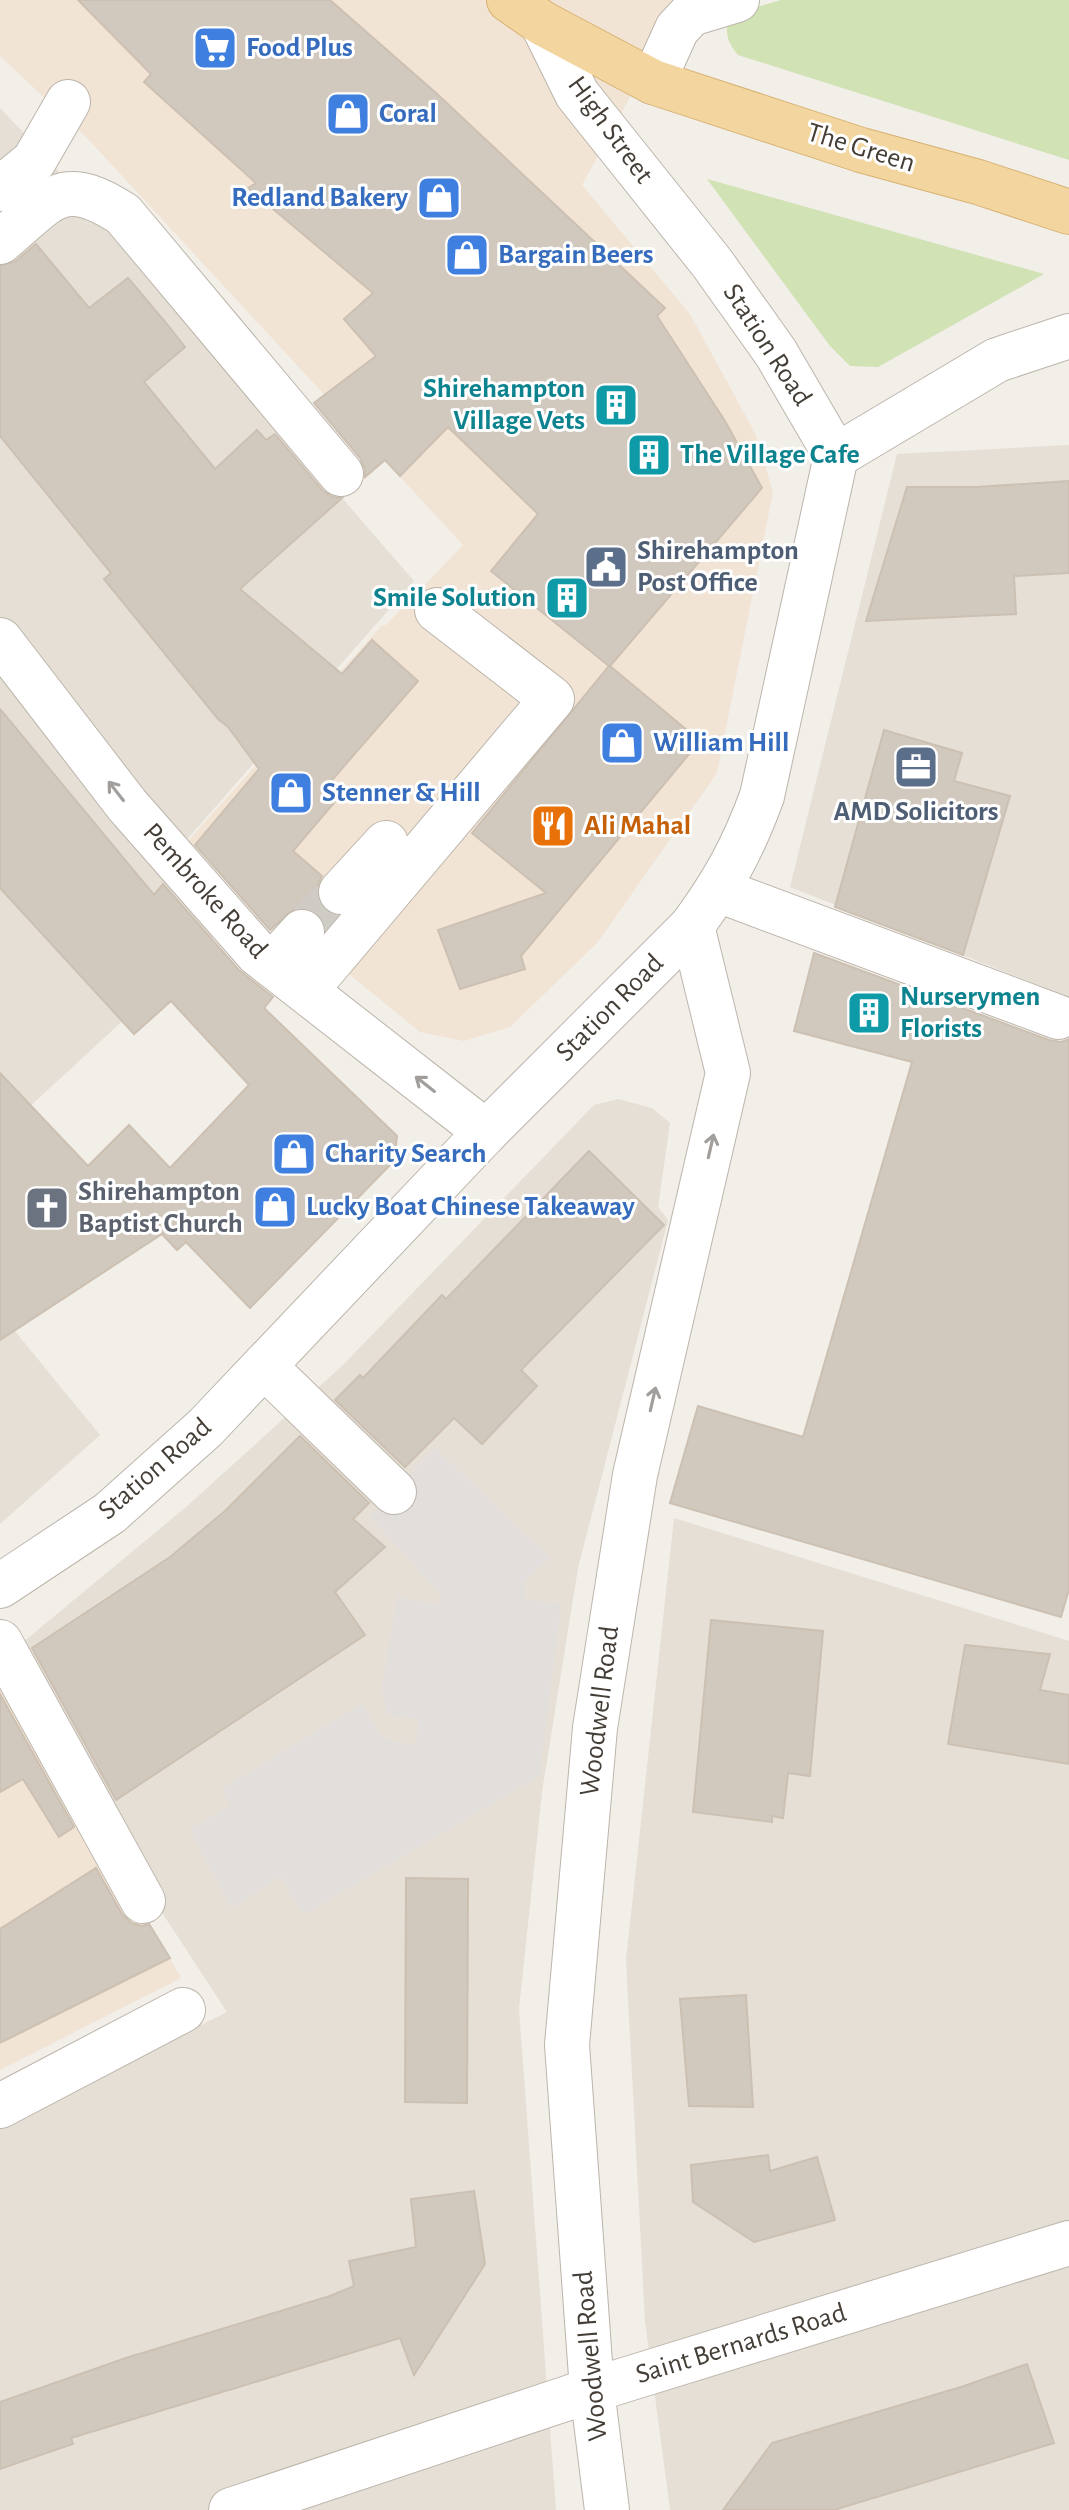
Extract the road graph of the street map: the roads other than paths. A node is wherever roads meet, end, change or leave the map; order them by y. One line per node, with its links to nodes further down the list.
1 (737, 0): 3 (street)
2 (526, 12): 3 (main road, The Green); 8 (street, High Street)
3 (653, 82): 6 (main road, The Green)
4 (68, 102): 5 (street)
5 (0, 189)
6 (1069, 212)
7 (0, 242): 11 (street)
8 (712, 263): 10 (street, Station Road)
9 (1069, 336): 10 (street)
10 (836, 456): 15 (street, Station Road)
11 (341, 474)
12 (437, 610): 19 (street)
13 (2, 647): 19 (street, Pembroke Road, one-way to 13)
14 (386, 843): 16 (street)
15 (718, 890): 17 (street, Station Road); 20 (street)
16 (341, 892)
17 (692, 926): 21 (street, Station Road); 30 (street, Woodwell Road, one-way to 17)
18 (302, 932): 19 (street)
19 (289, 978): 21 (street, Pembroke Road, one-way to 19)
20 (1058, 1017)
21 (486, 1132): 22 (street, Station Road)
22 (264, 1366): 23 (street); 24 (street, Station Road)
23 (394, 1492)
24 (0, 1586)
25 (0, 1642): 26 (street)
26 (143, 1901)
27 (183, 2010): 28 (street)
28 (0, 2106)
29 (1069, 2243): 30 (street, Saint Bernards Road)
30 (592, 2390): 31 (street, Saint Bernards Road); 32 (street, Woodwell Road)
31 (231, 2510)
32 (607, 2510)

